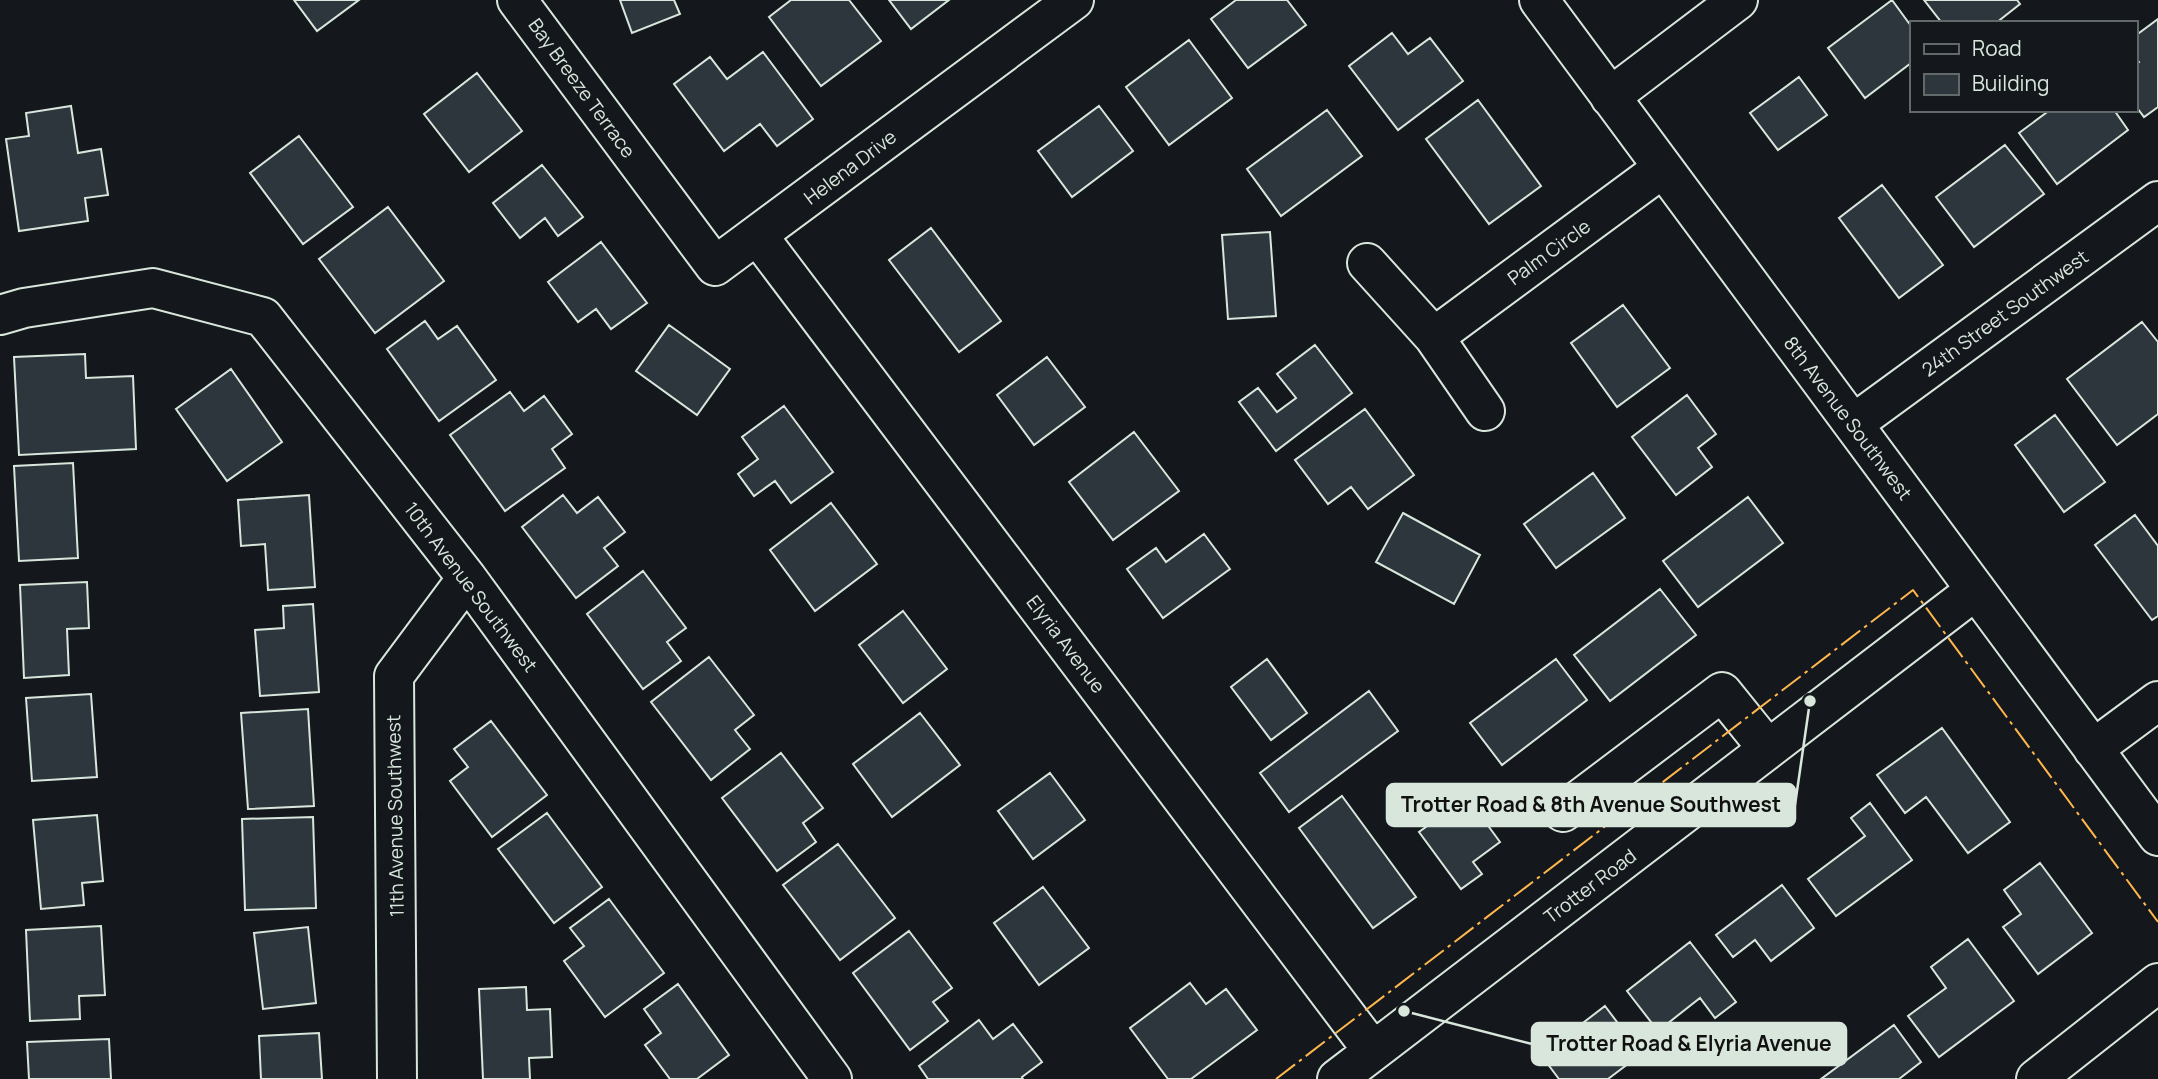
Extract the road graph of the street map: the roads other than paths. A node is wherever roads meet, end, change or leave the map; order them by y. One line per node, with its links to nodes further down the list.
1 (517, 0): 7 (street, Bay Breeze Terrace)
2 (1074, 0): 9 (street, Helena Drive)
3 (1539, 0): 5 (street, 8th Avenue Southwest)
4 (1738, 0): 5 (street)
5 (1610, 97): 6 (street, 8th Avenue Southwest)
6 (1663, 168): 12 (street, Palm Circle); 14 (street, 8th Avenue Southwest)
7 (647, 176): 9 (street, Helena Drive)
8 (2158, 201): 14 (street, 24th Street Southwest)
9 (758, 236): 23 (street, Elyria Avenue)
10 (1367, 263): 12 (street)
11 (0, 315): 15 (street, 10th Avenue Southwest)
12 (1434, 337): 13 (street)
13 (1485, 411)
14 (1853, 424): 16 (street, 8th Avenue Southwest)
15 (467, 578): 24 (street, 11th Avenue Southwest); 25 (street, 10th Avenue Southwest)
16 (1976, 590): 18 (street, Trotter Road); 19 (street, 8th Avenue Southwest)
17 (2158, 701): 19 (street)
18 (1768, 749): 20 (street); 23 (street, Trotter Road)
19 (2093, 749): 21 (street, 8th Avenue Southwest)
20 (1563, 812)
21 (2158, 836)
22 (2158, 983): 27 (street)
23 (1373, 1051): 26 (street, Trotter Road)
24 (397, 1079)
25 (832, 1079)
26 (1337, 1079)
27 (2036, 1079)

